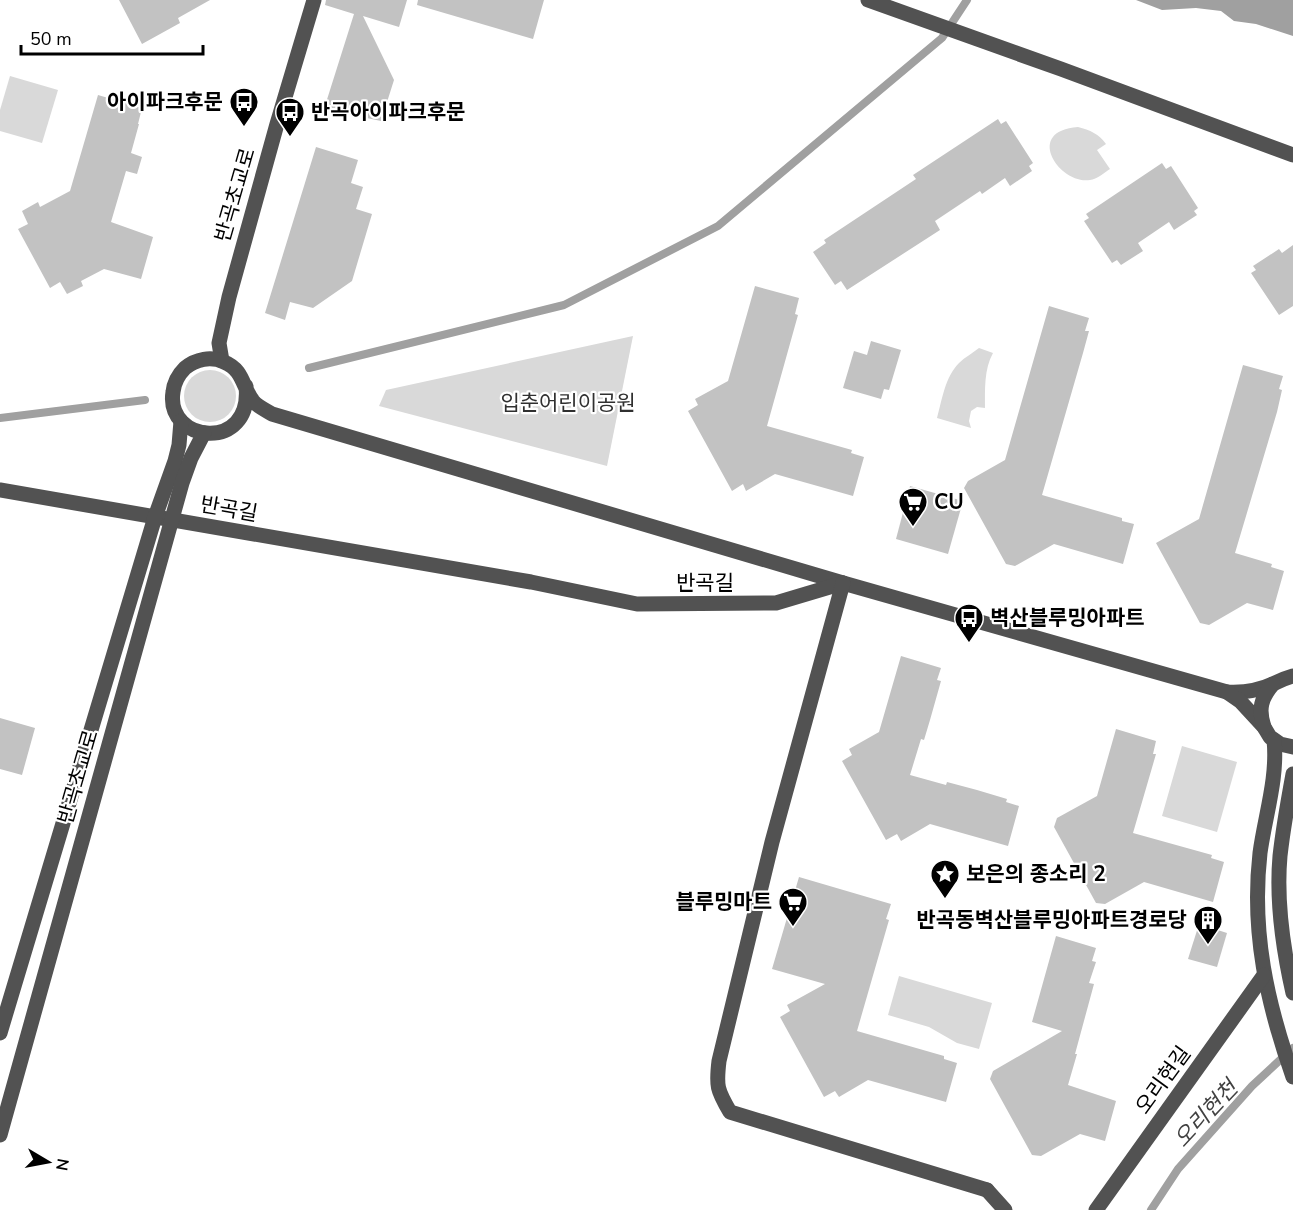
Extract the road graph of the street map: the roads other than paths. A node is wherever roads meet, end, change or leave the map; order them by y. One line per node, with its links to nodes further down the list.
1 (314, 0): 4 (street, 반곡초교로)
2 (868, 0): 3 (street)
3 (1293, 155)
4 (228, 297): 5 (street); 6 (street)
5 (199, 360): 6 (street); 10 (street)
6 (222, 361): 7 (street)
7 (246, 386): 8 (street); 9 (street)
8 (272, 414): 9 (street); 15 (street)
9 (238, 420): 11 (street)
10 (181, 421): 11 (street); 13 (street, 반곡초교로)
11 (204, 434): 14 (street, 반곡초교로)
12 (0, 490): 13 (street)
13 (155, 517): 14 (street, 반곡길); 25 (street, 반곡초교로)
14 (172, 520): 15 (street, 반곡길); 27 (street, 반곡초교로)
15 (843, 583): 18 (street); 28 (street)
16 (1293, 676): 17 (street)
17 (1273, 684): 18 (street); 19 (street)
18 (1227, 692): 19 (street)
19 (1264, 727): 20 (street)
20 (1274, 740): 21 (street); 23 (street)
21 (1293, 747)
22 (1293, 774): 24 (street)
23 (1264, 975): 26 (street); 31 (street, 오리현길)
24 (1293, 993)
25 (0, 1033)
26 (1293, 1077)
27 (0, 1135)
28 (987, 1190): 29 (street); 30 (street)
29 (993, 1210)
30 (1005, 1210)
31 (1096, 1210)

